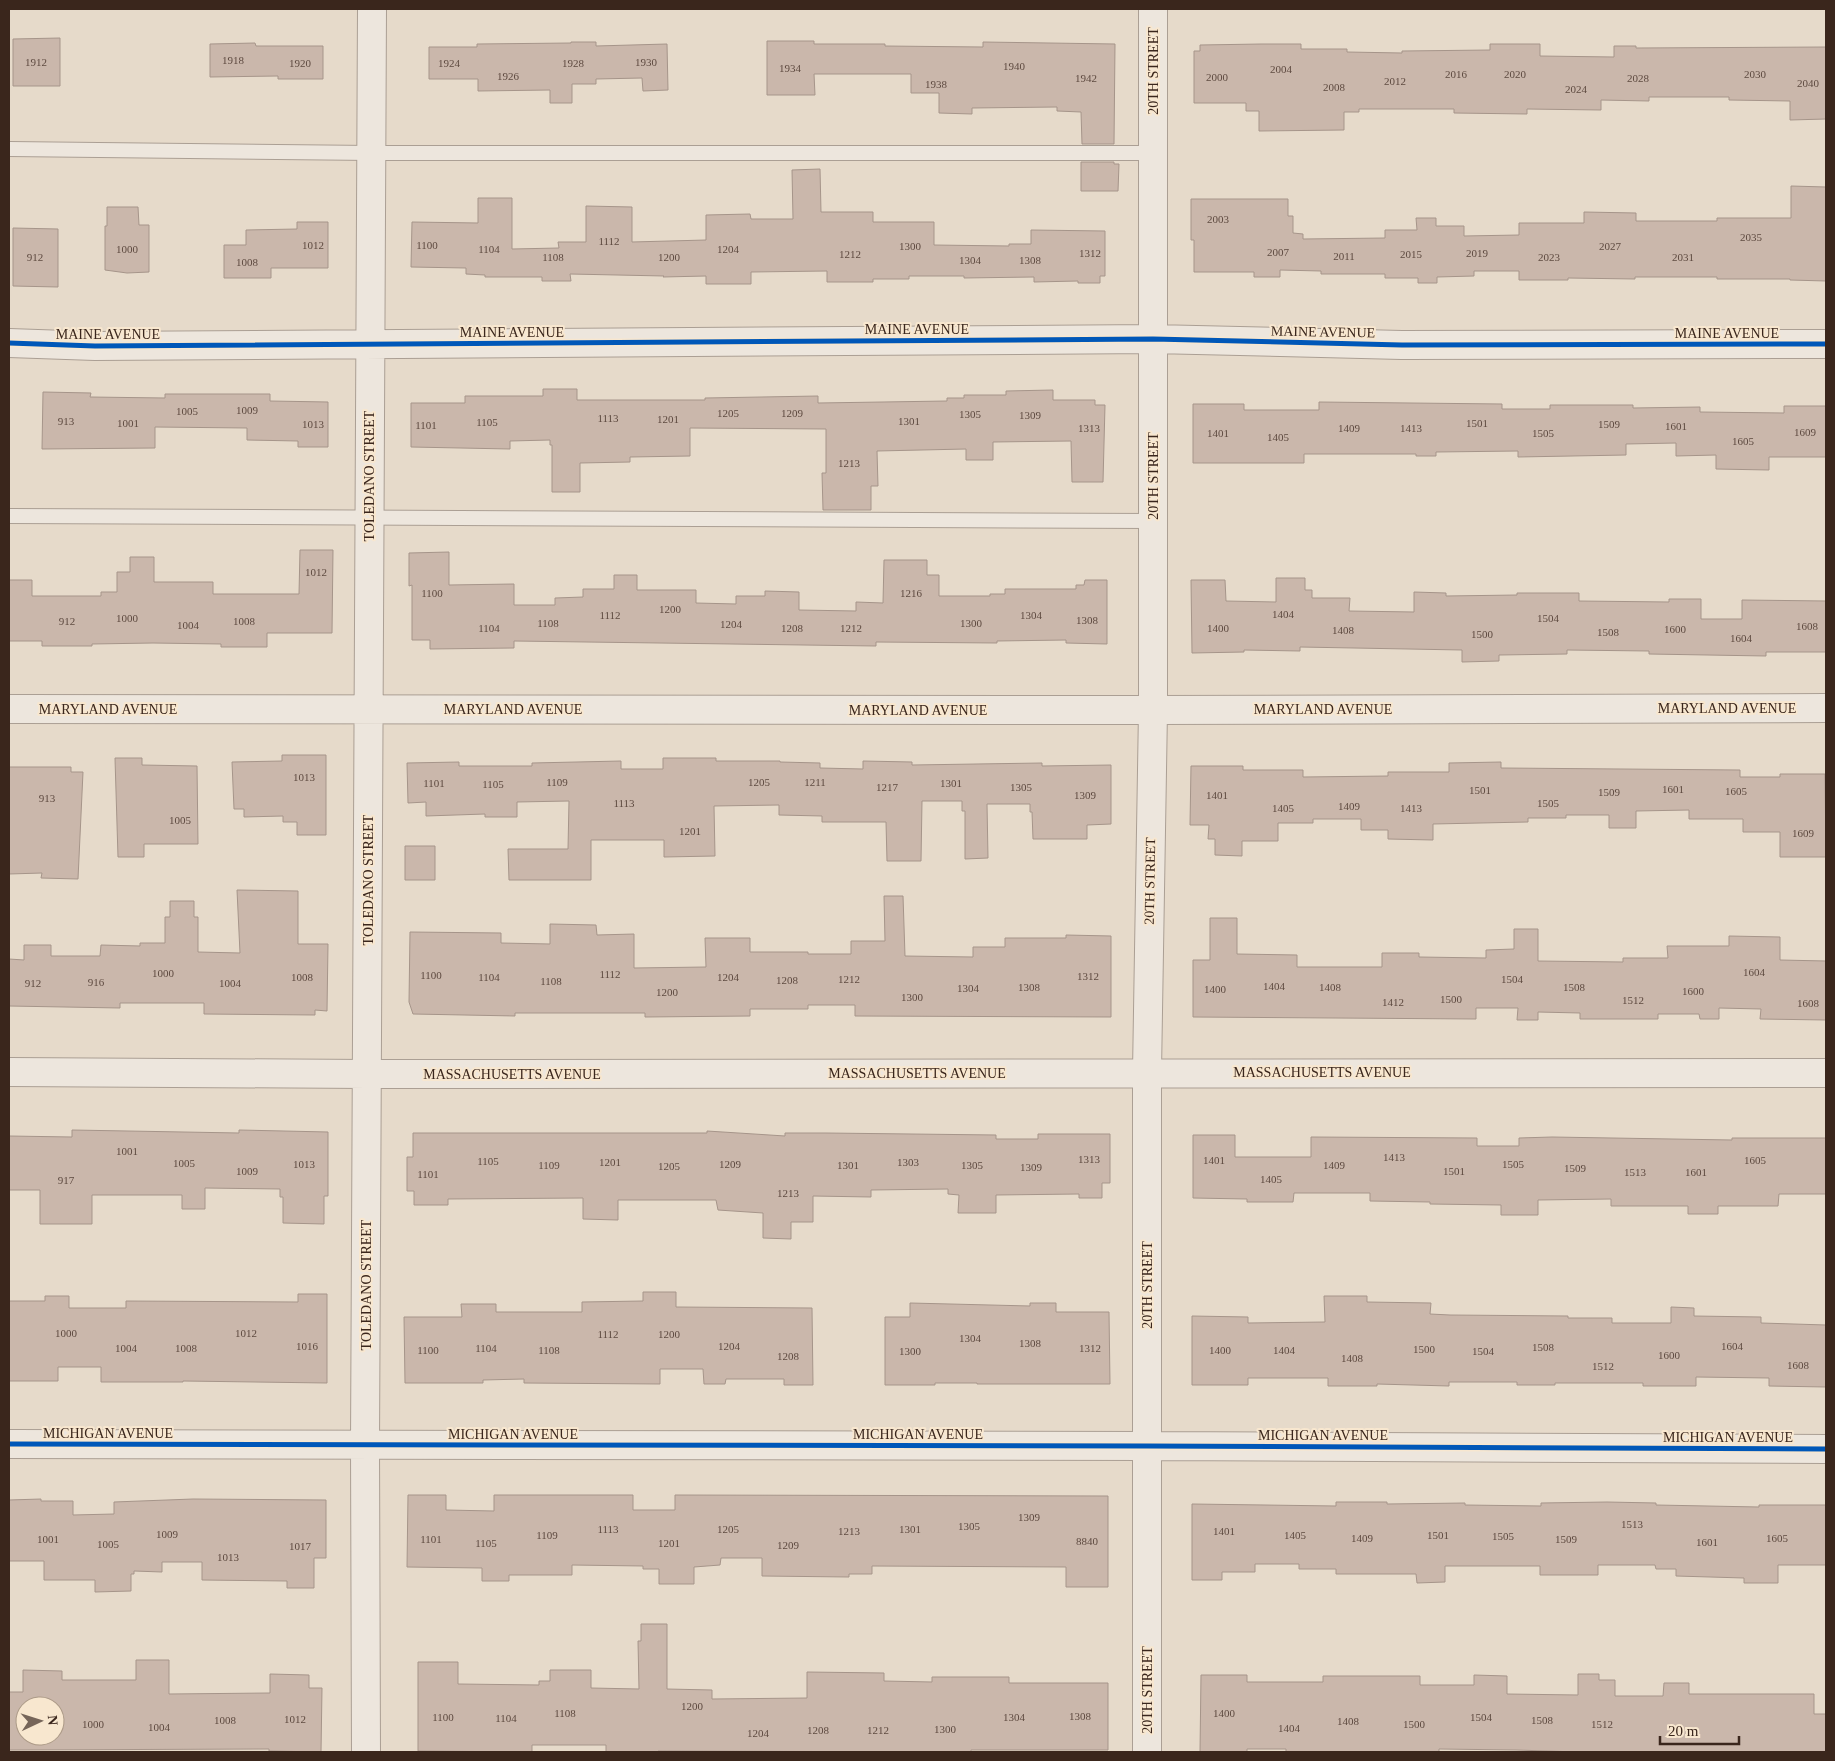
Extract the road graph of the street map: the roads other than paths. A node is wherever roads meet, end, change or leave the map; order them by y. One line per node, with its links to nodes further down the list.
1 (372, 9): 4 (street, TOLEDANO STREET)
2 (1153, 9): 5 (street, 20TH STREET)
3 (9, 149): 4 (lane)
4 (371, 153): 5 (lane); 8 (street, TOLEDANO STREET)
5 (1154, 153): 6 (street, 20TH STREET)
6 (1153, 339): 8 (street, MAINE AVENUE); 9 (street, MAINE AVENUE); 12 (street, 20TH STREET)
7 (9, 343): 8 (street, MAINE AVENUE)
8 (370, 344): 11 (street, TOLEDANO STREET)
9 (1826, 344)
10 (9, 516): 11 (lane)
11 (369, 518): 12 (lane); 15 (street, TOLEDANO STREET)
12 (1153, 521): 16 (street, 20TH STREET)
13 (1826, 708): 16 (street, MARYLAND AVENUE)
14 (9, 709): 15 (street, MARYLAND AVENUE)
15 (368, 709): 16 (street, MARYLAND AVENUE); 20 (street, TOLEDANO STREET)
16 (1153, 710): 18 (street, 20TH STREET)
17 (9, 1072): 20 (street, MASSACHUSETTS AVENUE)
18 (1147, 1072): 19 (street, MASSACHUSETTS AVENUE); 20 (street, MASSACHUSETTS AVENUE); 23 (street, 20TH STREET)
19 (1826, 1072)
20 (367, 1074): 22 (street, TOLEDANO STREET)
21 (9, 1444): 22 (street, MICHIGAN AVENUE)
22 (365, 1445): 23 (street, MICHIGAN AVENUE); 25 (street, TOLEDANO STREET)
23 (1147, 1446): 24 (street, MICHIGAN AVENUE); 26 (street, 20TH STREET)
24 (1826, 1449)
25 (366, 1752)
26 (1147, 1752)

